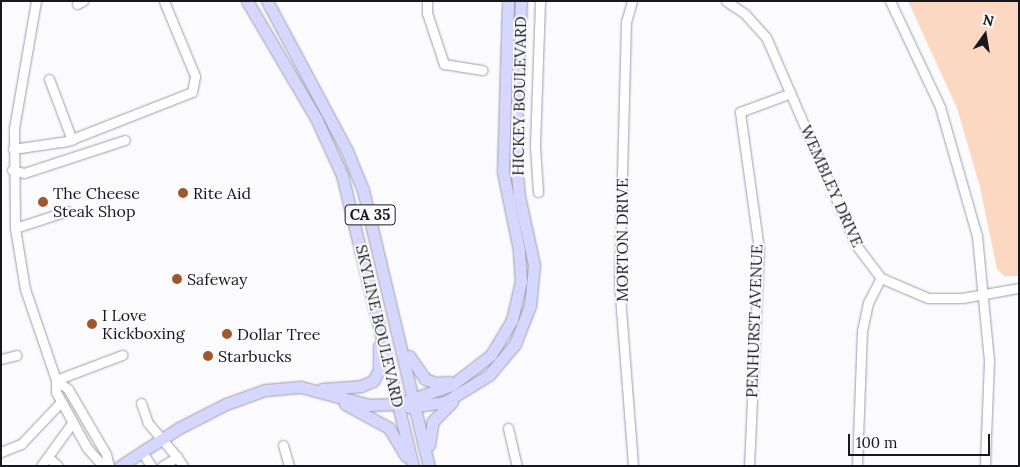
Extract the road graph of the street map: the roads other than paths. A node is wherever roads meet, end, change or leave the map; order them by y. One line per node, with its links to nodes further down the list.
1 (36, 1): 17 (street)
2 (164, 1): 15 (street)
3 (247, 1): 27 (main road, SKYLINE BOULEVARD / CA 35)
4 (267, 1): 28 (main road, SKYLINE BOULEVARD / CA 35)
5 (427, 1): 12 (street)
6 (508, 1): 33 (main road, HICKEY BOULEVARD)
7 (521, 1): 35 (main road, HICKEY BOULEVARD)
8 (540, 1): 21 (street, HICKEY BOULEVARD)
9 (632, 1): 60 (street, MORTON DRIVE)
10 (726, 1): 14 (street, WEMBLEY DRIVE)
11 (890, 1): 26 (street)
12 (483, 70)
13 (49, 79): 15 (street)
14 (791, 93): 24 (street, WEMBLEY DRIVE); 61 (street, PENHURST AVENUE)
15 (72, 140): 17 (street)
16 (125, 140): 18 (street)
17 (13, 149): 18 (street)
18 (12, 170): 19 (street)
19 (12, 186): 20 (street); 23 (street)
20 (1, 188)
21 (538, 192)
22 (66, 211): 23 (street)
23 (15, 228): 32 (street)
24 (881, 278): 26 (street, WEMBLEY DRIVE); 62 (street)
25 (1019, 288): 26 (street, WEMBLEY DRIVE)
26 (985, 294): 63 (street)
27 (378, 319): 34 (main road); 39 (main road, SKYLINE BOULEVARD / CA 35)
28 (400, 338): 33 (main road); 37 (main road, SKYLINE BOULEVARD / CA 35)
29 (17, 355): 31 (street)
30 (122, 355): 32 (street)
31 (1, 359)
32 (56, 380): 36 (street); 52 (street)
33 (461, 380): 37 (main road, HICKEY BOULEVARD)
34 (316, 390): 39 (main road, HICKEY BOULEVARD); 42 (main road, HICKEY BOULEVARD); 58 (main road)
35 (463, 393): 37 (main road, HICKEY BOULEVARD); 48 (main road)
36 (61, 402): 40 (street); 44 (street)
37 (415, 403): 39 (main road, HICKEY BOULEVARD); 48 (main road, SKYLINE BOULEVARD / CA 35)
38 (141, 404): 42 (street)
39 (398, 404): 58 (main road, SKYLINE BOULEVARD / CA 35)
40 (72, 423): 46 (street); 51 (street)
41 (508, 428): 59 (street)
42 (161, 439): 45 (main road, HICKEY BOULEVARD); 47 (street)
43 (283, 445): 57 (street)
44 (1, 452)
45 (142, 452): 53 (main road, HICKEY BOULEVARD); 54 (street)
46 (48, 457): 49 (street); 50 (street)
47 (177, 457): 55 (street); 56 (street)
48 (429, 465)
49 (41, 466)
50 (58, 466)
51 (103, 466)
52 (109, 466)
53 (120, 466)
54 (151, 466)
55 (162, 466)
56 (183, 466)
57 (289, 466)
58 (412, 466)
59 (517, 466)
60 (633, 466)
61 (749, 466)
62 (857, 466)
63 (985, 466)

